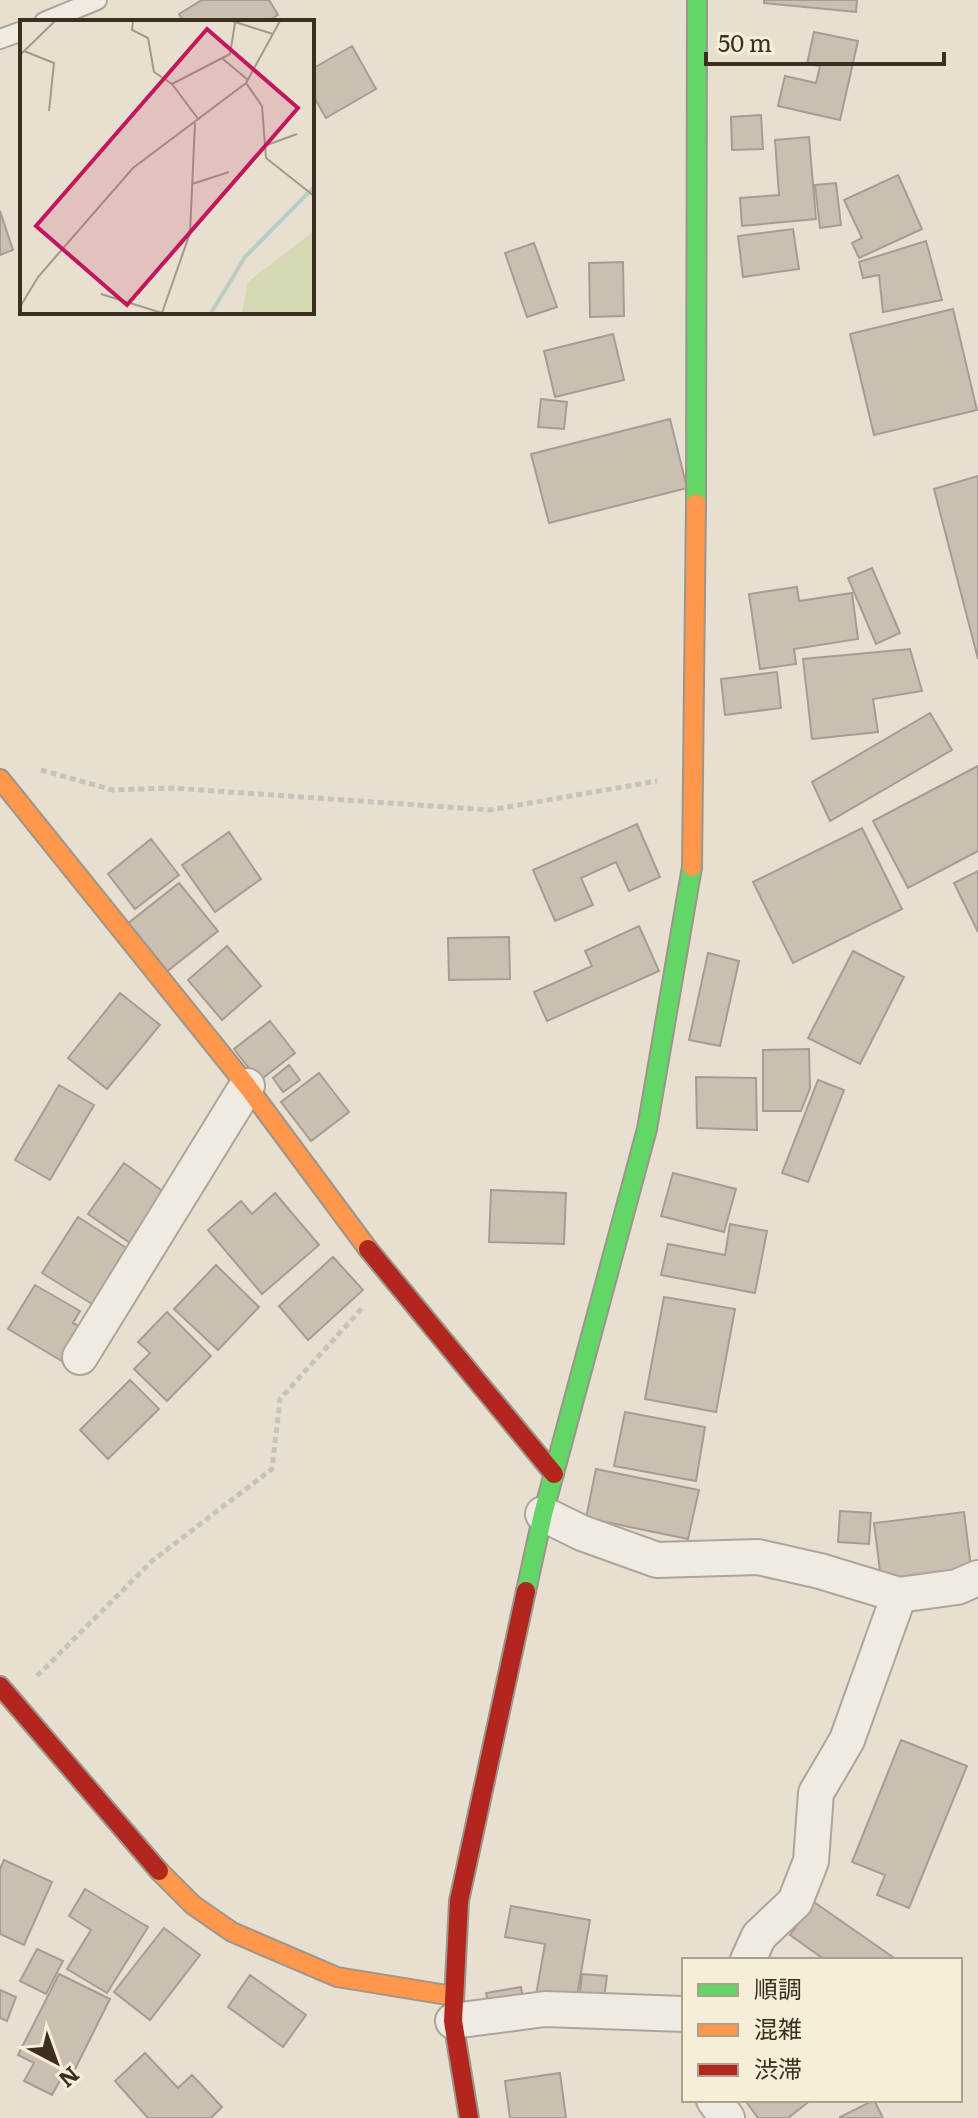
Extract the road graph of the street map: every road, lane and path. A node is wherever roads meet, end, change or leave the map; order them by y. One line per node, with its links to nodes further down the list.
1 (97, 0): 3 (lane)
2 (697, 0): 7 (street)
3 (49, 20)
4 (20, 32): 5 (lane)
5 (0, 39)
6 (35, 769): 7 (path)
7 (693, 775): 12 (street)
8 (0, 779): 9 (street)
9 (247, 1086): 10 (street); 11 (street)
10 (389, 1278): 12 (street); 16 (path)
11 (80, 1357)
12 (554, 1474): 13 (street)
13 (543, 1514): 15 (street); 18 (street)
14 (978, 1578): 15 (street)
15 (899, 1595): 17 (street)
16 (4, 1700): 18 (street)
17 (749, 1958)
18 (453, 2008): 19 (street); 20 (street)
19 (682, 2014)
20 (469, 2118)

